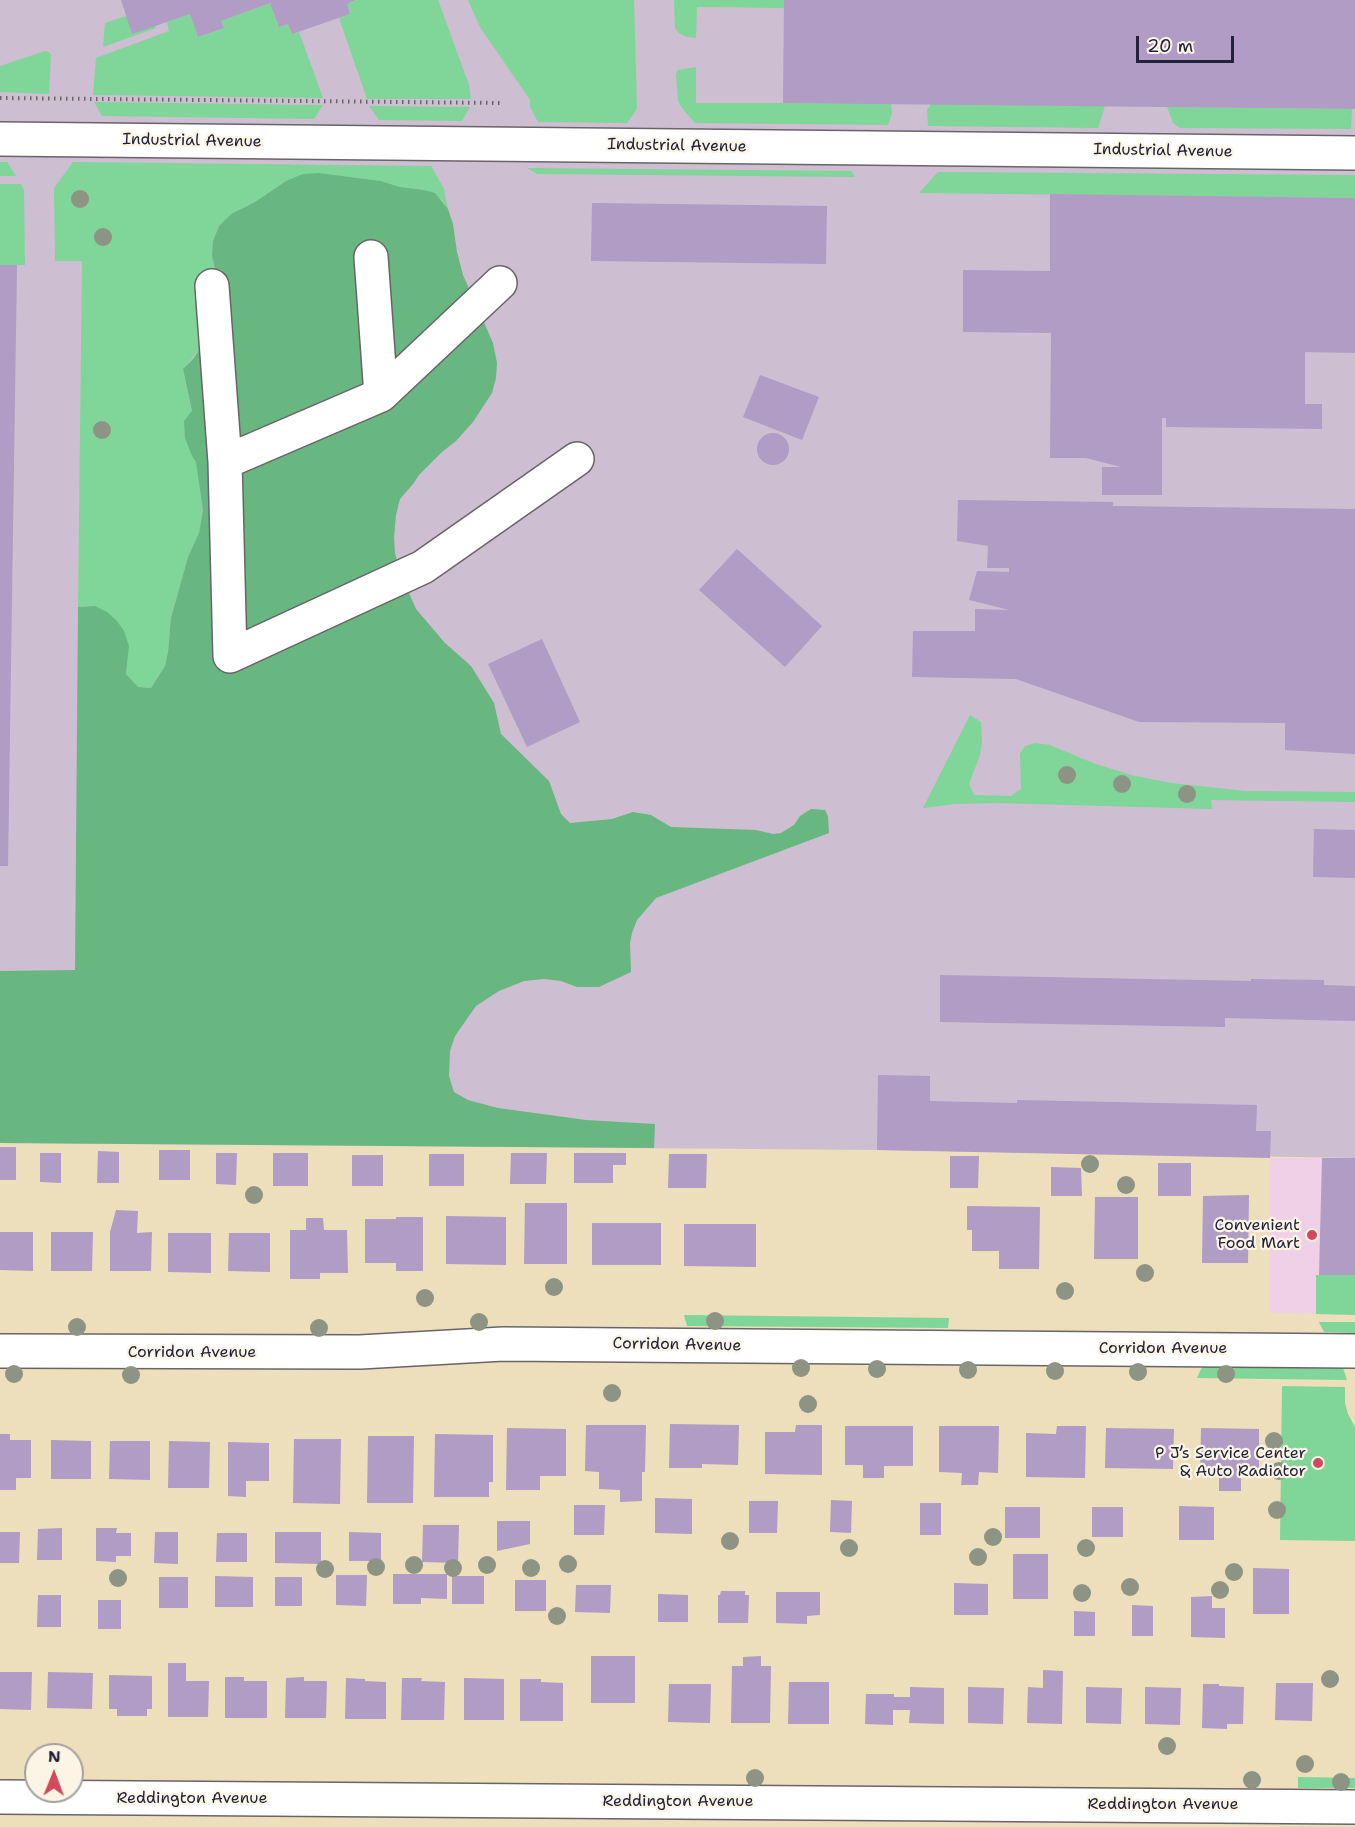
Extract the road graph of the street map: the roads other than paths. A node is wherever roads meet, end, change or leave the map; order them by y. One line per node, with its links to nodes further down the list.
1 (0, 139): 2 (street, Industrial Avenue)
2 (1355, 153)
3 (371, 257): 6 (street)
4 (500, 283): 6 (street)
5 (212, 286): 8 (street)
6 (381, 395): 8 (street)
7 (577, 459): 8 (street)
8 (225, 462)
9 (0, 1351): 10 (street, Corridon Avenue)
10 (1355, 1351)
11 (0, 1797): 12 (street, Reddington Avenue)
12 (1355, 1807)

